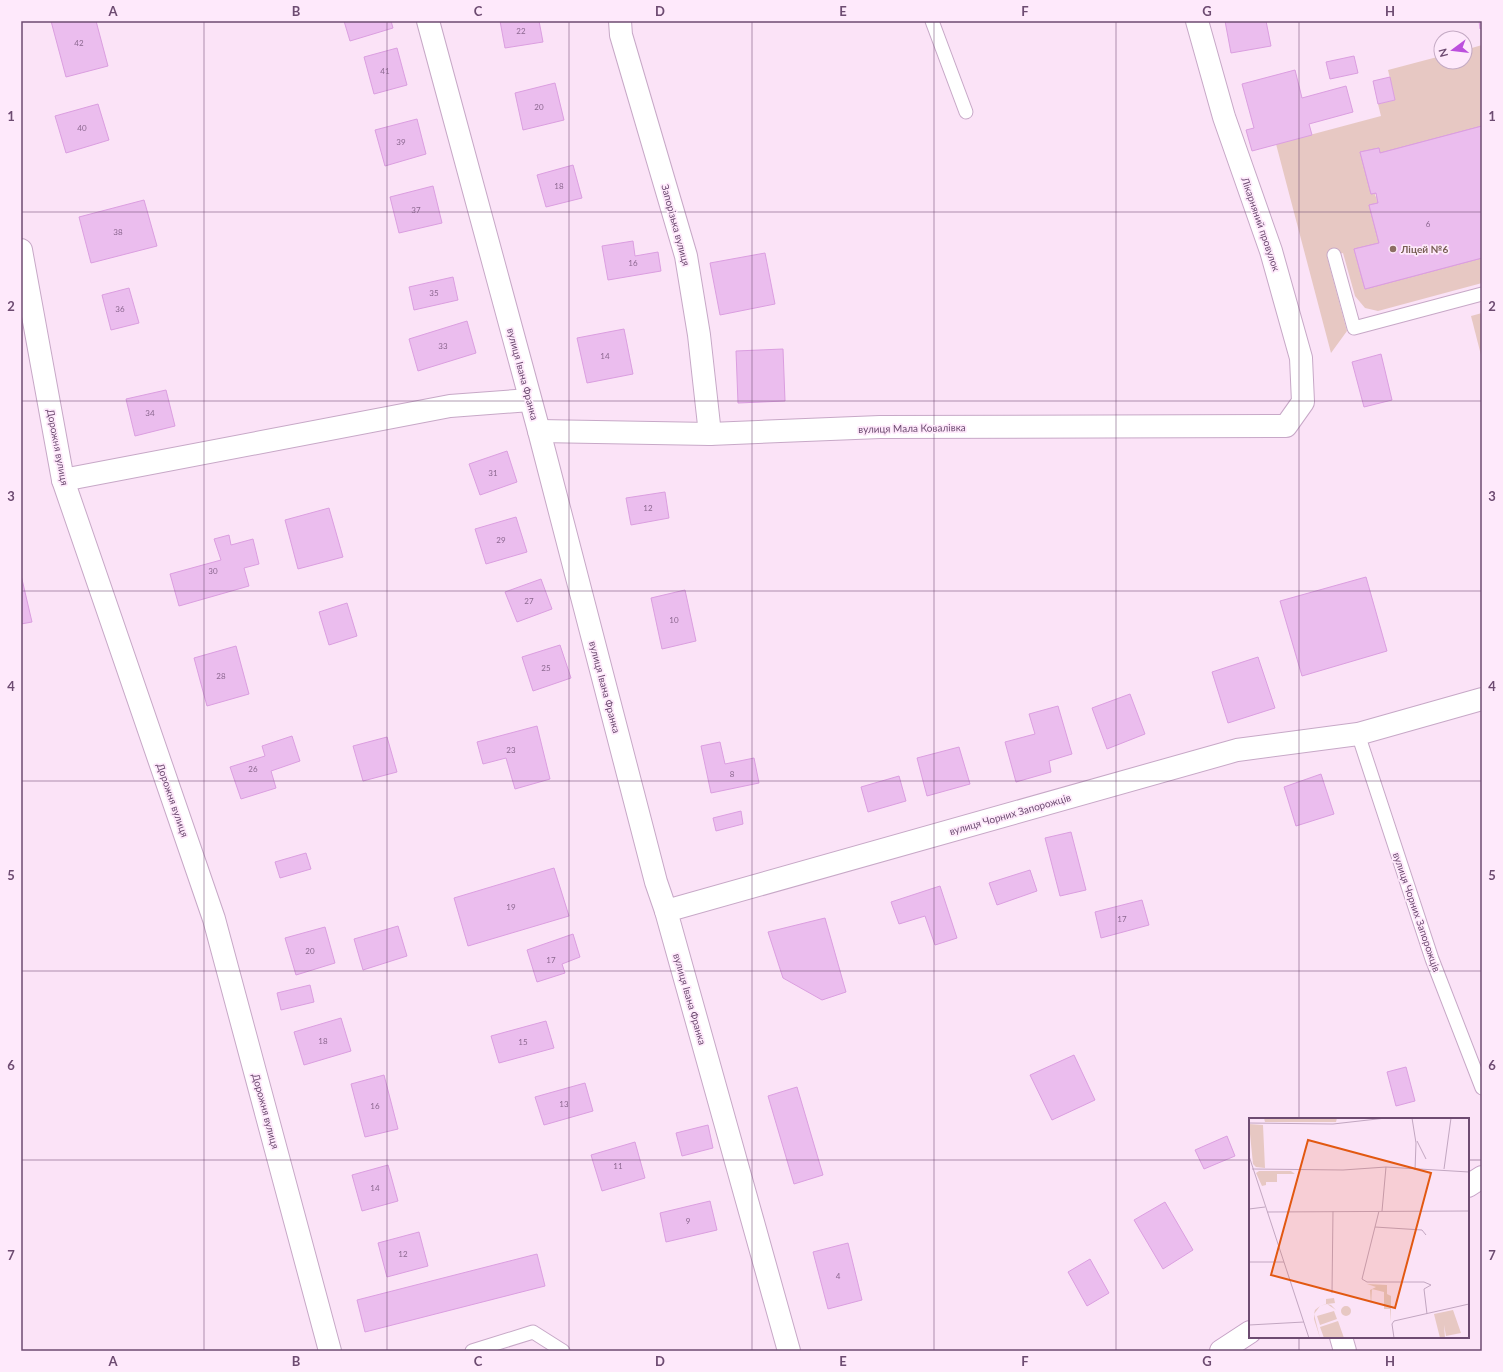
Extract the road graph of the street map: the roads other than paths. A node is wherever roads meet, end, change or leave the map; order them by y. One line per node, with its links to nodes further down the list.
1 (428, 21): 9 (street, вулиця Івана Франка)
2 (620, 21): 12 (street, Запорізька вулиця)
3 (932, 21): 5 (lane)
4 (1197, 21): 10 (street, Лікарняний провулок)
5 (966, 112)
6 (21, 250): 13 (street, Дорожня вулиця)
7 (1334, 255): 8 (lane)
8 (1482, 294)
9 (530, 400): 11 (street, вулиця Івана Франка); 13 (street)
10 (1286, 426): 12 (street, вулиця Мала Ковалівка)
11 (538, 431): 12 (street, вулиця Мала Ковалівка); 16 (street, вулиця Івана Франка)
12 (710, 434)
13 (63, 480): 22 (street, Дорожня вулиця)
14 (1482, 699): 15 (street, вулиця Чорних Запорожців)
15 (1358, 734): 16 (street, вулиця Чорних Запорожців); 17 (lane, вулиця Чорних Запорожців)
16 (666, 911): 25 (street, вулиця Івана Франка)
17 (1482, 1088)
18 (1482, 1177): 19 (street)
19 (1469, 1185)
20 (1249, 1333): 26 (street)
21 (1341, 1338): 27 (street)
22 (330, 1351)
23 (472, 1351): 24 (lane)
24 (563, 1351)
25 (789, 1351)
26 (1221, 1351)
27 (1345, 1351)

